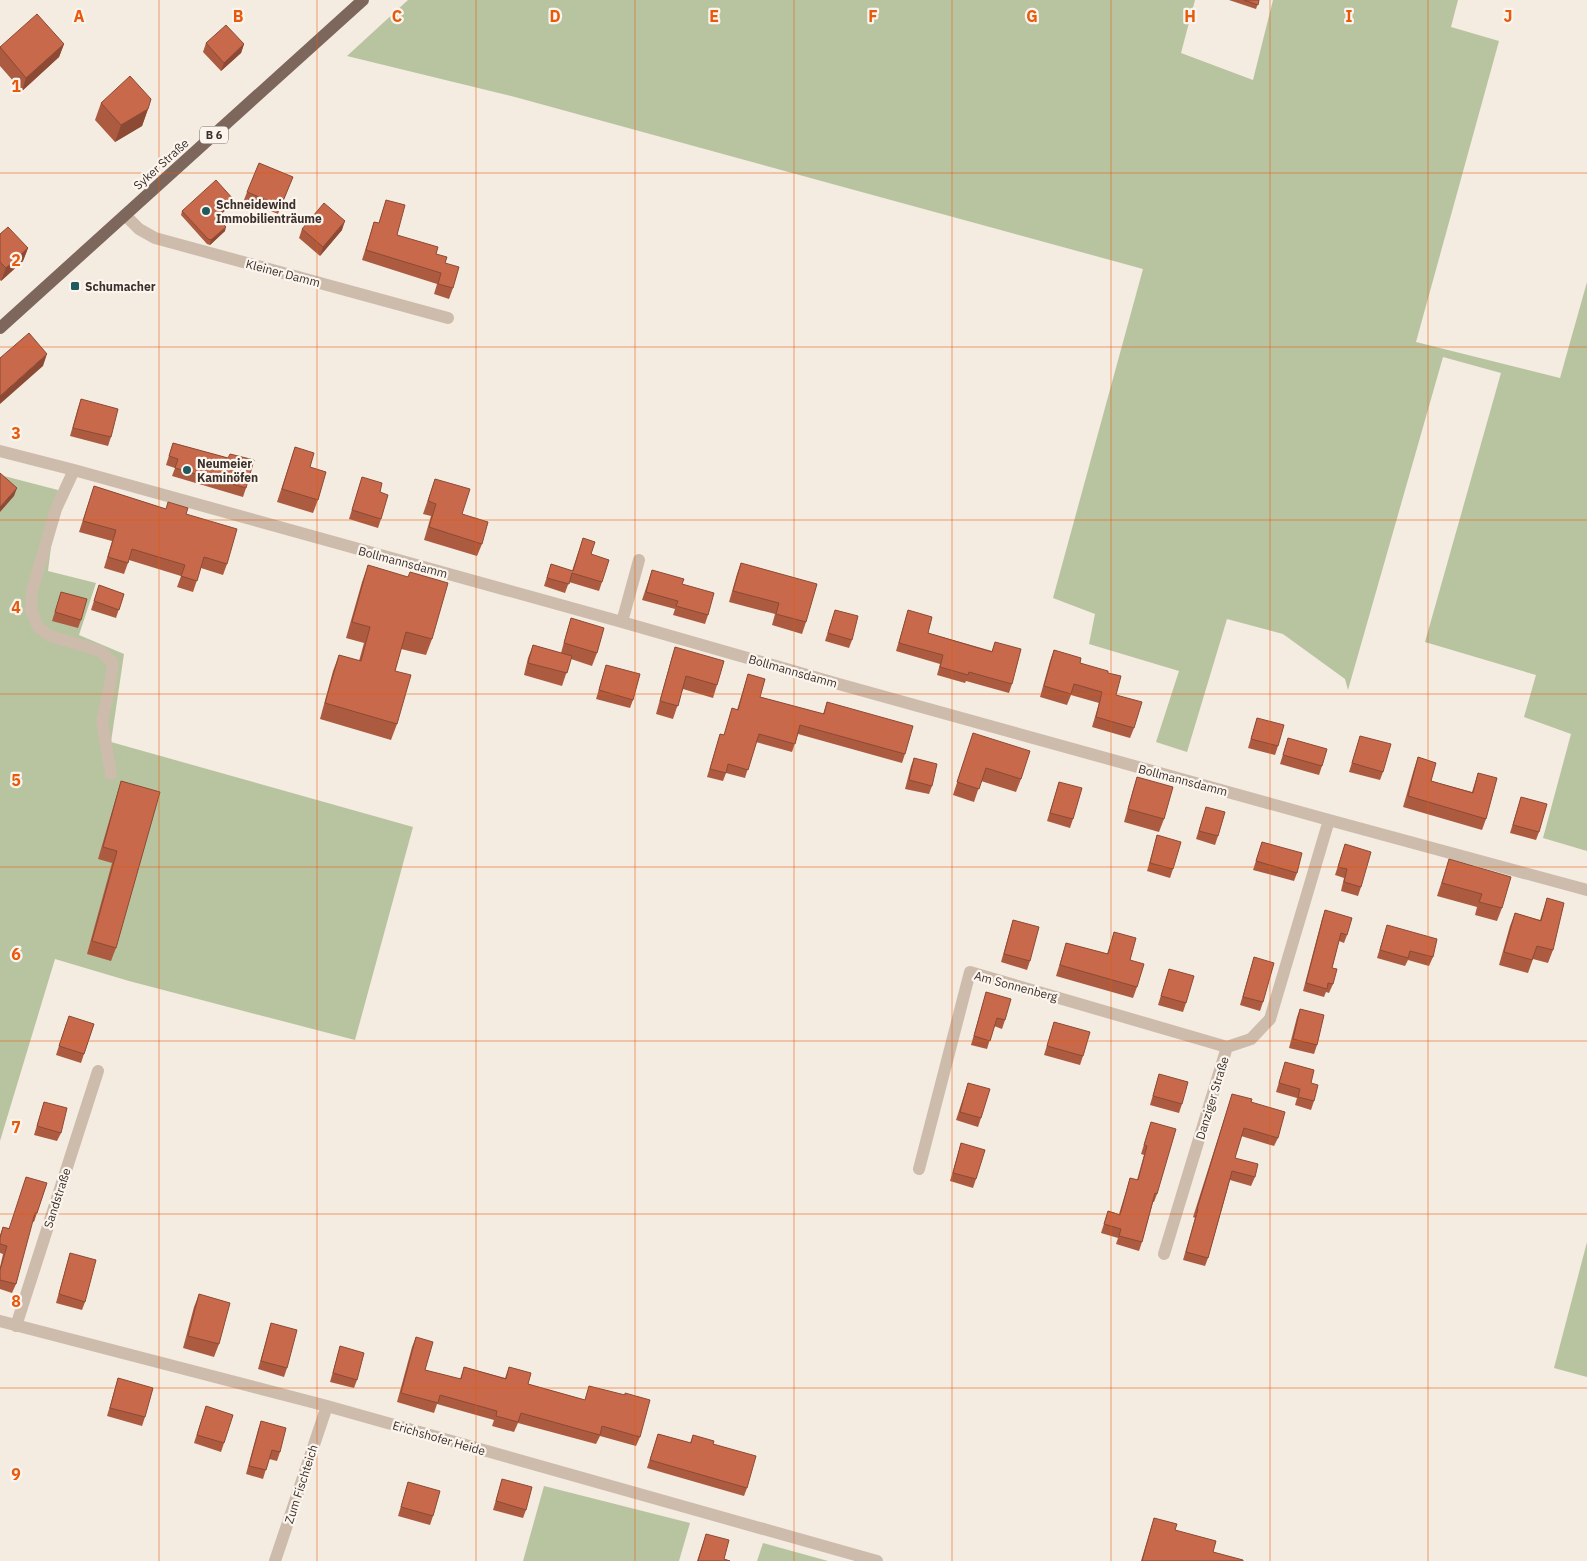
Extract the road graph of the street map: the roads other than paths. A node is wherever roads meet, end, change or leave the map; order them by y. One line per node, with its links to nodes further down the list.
1 (363, 0): 2 (main road, Syker Straße / B 6)
2 (125, 215): 3 (street, Kleiner Damm); 4 (main road, Syker Straße / B 6)
3 (448, 318)
4 (0, 328)
5 (0, 452): 6 (street, Bollmannsdamm)
6 (74, 470): 8 (street, Bollmannsdamm); 9 (street)
7 (639, 560): 8 (street)
8 (622, 622): 10 (street, Bollmannsdamm)
9 (112, 774)
10 (1329, 820): 11 (street, Bollmannsdamm); 12 (street, Danziger Straße)
11 (1587, 890)
12 (1227, 1047): 14 (street, Am Sonnenberg); 15 (street, Danziger Straße)
13 (98, 1070): 17 (street, Sandstraße)
14 (919, 1169)
15 (1164, 1254)
16 (0, 1321): 17 (street, Erichshofer Heide)
17 (16, 1326): 18 (street, Erichshofer Heide)
18 (327, 1406): 19 (street, Zum Fischteich); 20 (street, Erichshofer Heide)
19 (276, 1561)
20 (877, 1561)

